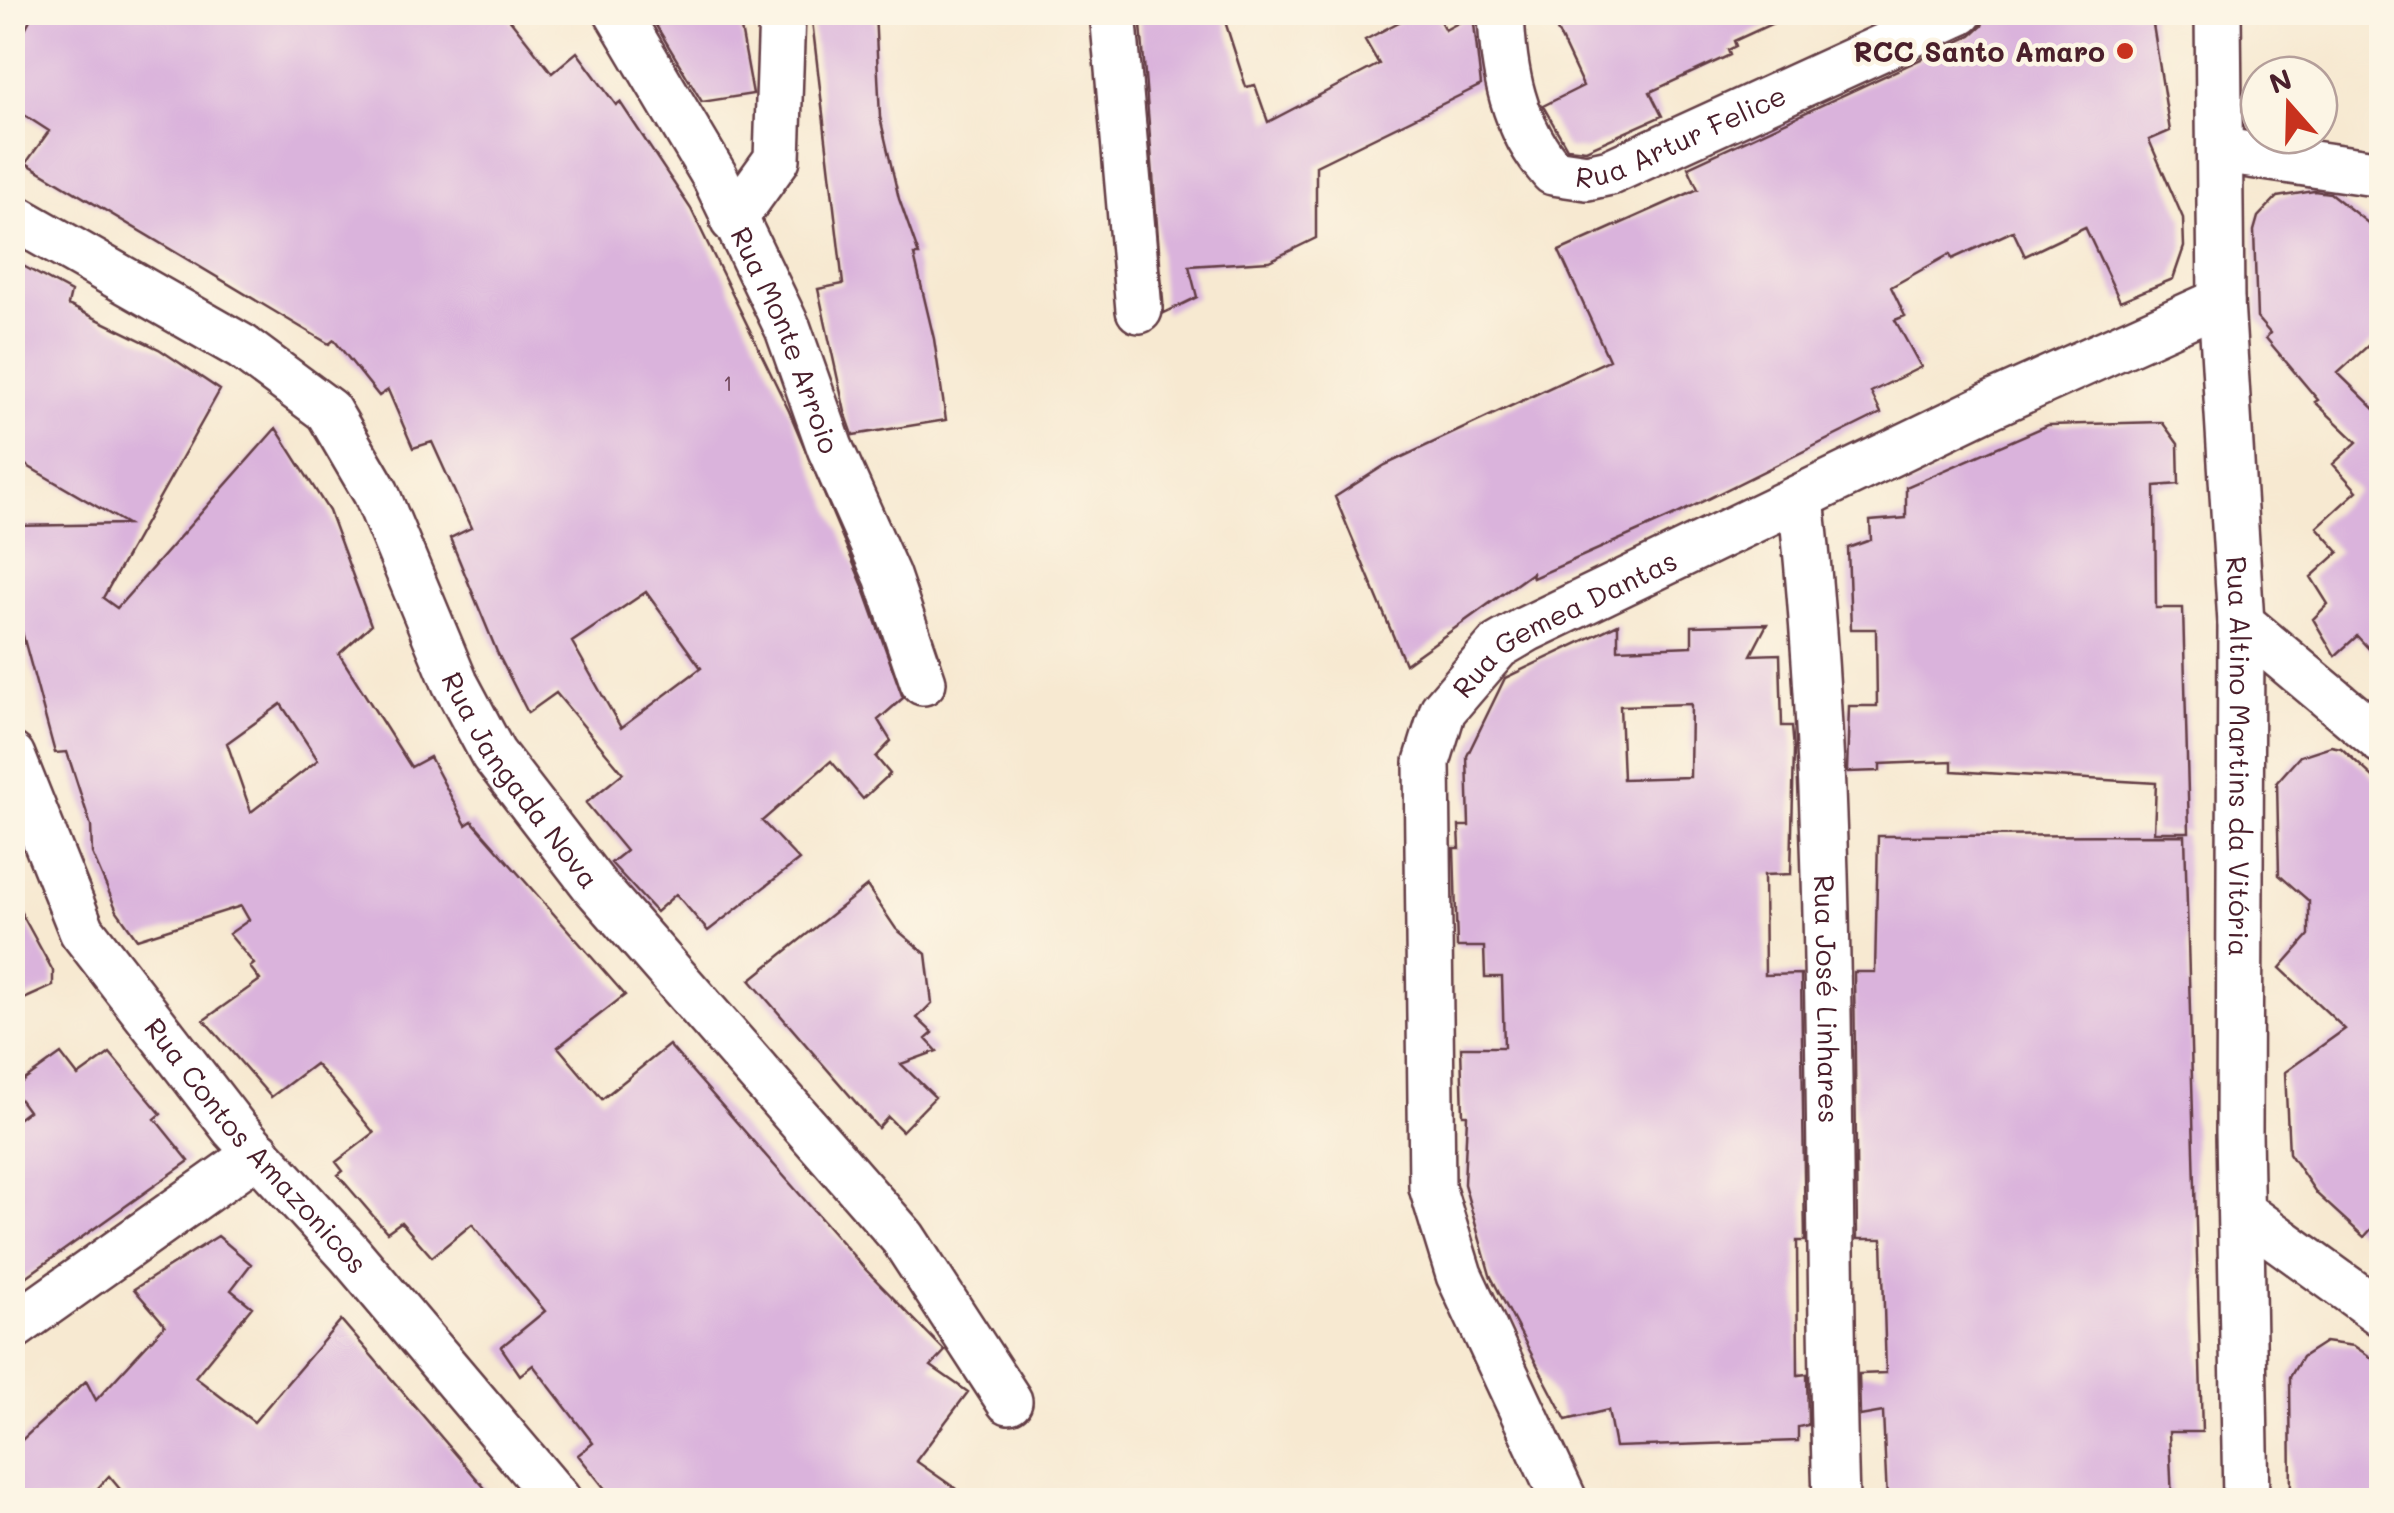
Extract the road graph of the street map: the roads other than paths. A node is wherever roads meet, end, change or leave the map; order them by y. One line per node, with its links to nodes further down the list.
1 (617, 12): 10 (street, Rua Monte Arroio)
2 (782, 12): 10 (street)
3 (1113, 12): 12 (street)
4 (1501, 12): 5 (street, Rua Artur Felice)
5 (1960, 12)
6 (2218, 12): 7 (street, Rua Altino Martins da Vitória)
7 (2222, 151): 8 (street); 11 (street, Rua Altino Martins da Vitória)
8 (2382, 174)
9 (12, 216): 22 (street, Rua Jangada Nova)
10 (733, 220): 15 (street, Rua Monte Arroio)
11 (2220, 301): 13 (street, Rua Gemea Dantas); 14 (street, Rua Altino Martins da Vitória)
12 (1138, 310)
13 (1801, 498): 24 (street, Rua Gemea Dantas); 25 (street, Rua José Linhares)
14 (2241, 624): 16 (street); 19 (street, Rua Altino Martins da Vitória)
15 (923, 682)
16 (2382, 741)
17 (12, 756): 18 (street, Rua Contos Amazonicos)
18 (258, 1154): 21 (street); 23 (street, Rua Contos Amazonicos)
19 (2244, 1214): 20 (street); 26 (street, Rua Altino Martins da Vitória)
20 (2382, 1314)
21 (12, 1328)
22 (1010, 1401)
23 (558, 1500)
24 (1564, 1500)
25 (1836, 1500)
26 (2246, 1500)

